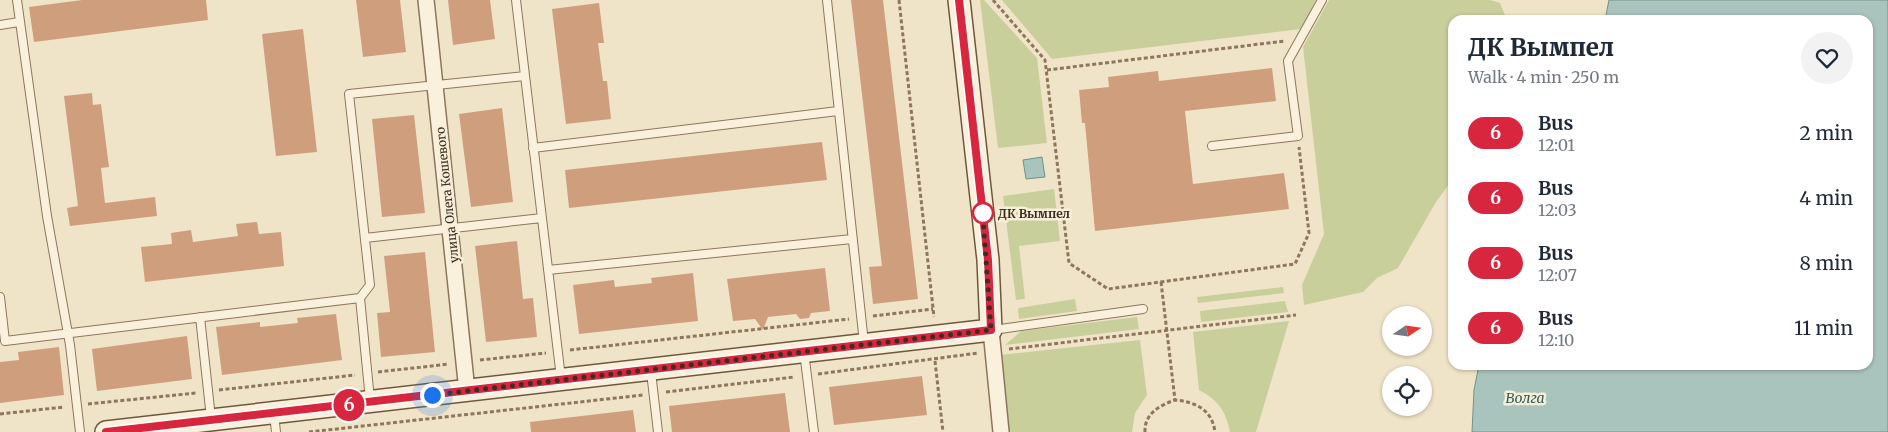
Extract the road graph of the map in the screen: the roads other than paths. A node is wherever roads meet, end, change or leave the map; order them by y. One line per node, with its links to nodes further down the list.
1 (17, 0): 7 (lane)
2 (426, 0): 10 (street, улица Олега Кошевого)
3 (516, 0): 9 (lane)
4 (827, 0): 11 (lane)
5 (959, 0): 23 (street)
6 (1322, 0): 12 (lane)
7 (19, 22): 8 (lane); 24 (lane)
8 (0, 25)
9 (525, 76): 10 (lane); 13 (lane)
10 (436, 85): 15 (street, улица Олега Кошевого); 16 (lane)
11 (838, 111): 13 (lane); 17 (lane)
12 (1212, 146)
13 (533, 148): 14 (lane)
14 (542, 218): 15 (lane); 18 (lane)
15 (451, 228): 16 (lane); 29 (street, улица Олега Кошевого)
16 (365, 238): 20 (lane)
17 (852, 239): 18 (lane); 25 (lane)
18 (548, 270): 28 (lane)
19 (0, 297): 24 (lane)
20 (360, 298): 22 (lane); 30 (lane)
21 (1143, 309): 23 (lane)
22 (200, 317): 24 (lane); 31 (lane)
23 (991, 330): 25 (street); 38 (street)
24 (68, 333): 34 (lane)
25 (865, 345): 26 (street)
26 (804, 352): 27 (street); 37 (lane)
27 (651, 370): 28 (street); 36 (lane)
28 (561, 380): 29 (street)
29 (466, 391): 30 (street)
30 (370, 402): 32 (street)
31 (211, 420): 32 (street); 33 (street)
32 (275, 423)
33 (178, 428): 35 (street)
34 (80, 432)
35 (106, 432)
36 (658, 432)
37 (814, 432)
38 (998, 432)

